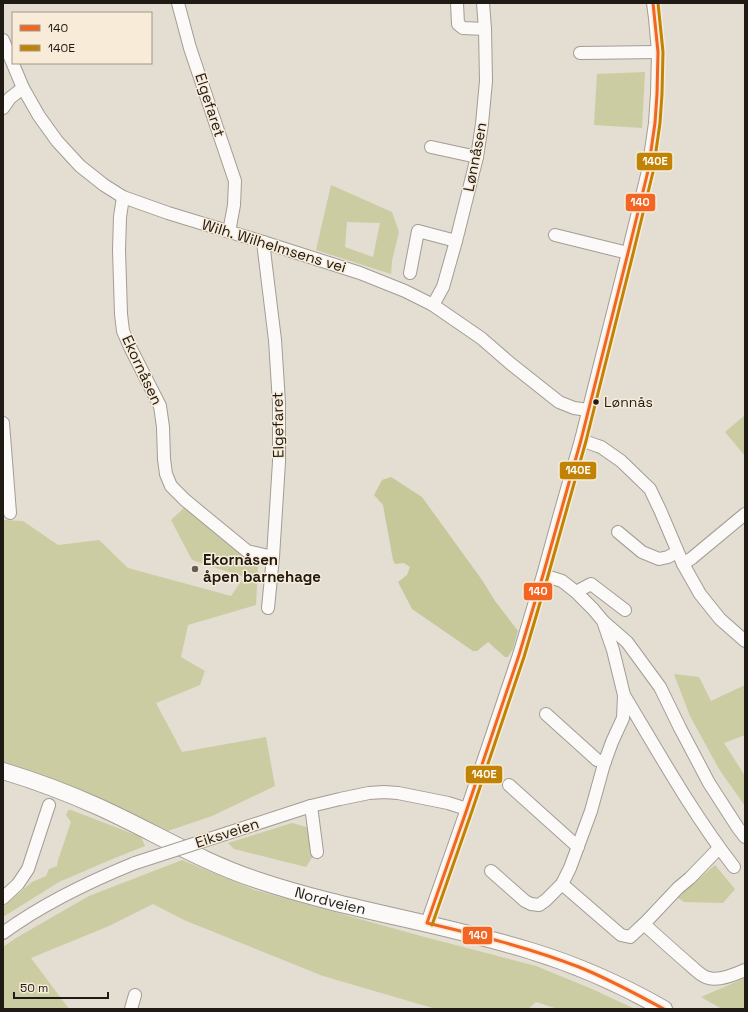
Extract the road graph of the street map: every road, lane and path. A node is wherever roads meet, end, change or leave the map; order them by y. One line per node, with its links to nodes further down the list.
1 (178, 3): 16 (street, Elgefaret)
2 (457, 3): 5 (street)
3 (483, 3): 5 (street, Lønnåsen)
4 (653, 3): 7 (street)
5 (485, 29): 14 (street, Lønnåsen)
6 (3, 40): 9 (street, Wilh. Wilhelmsens vei)
7 (658, 52): 8 (street); 20 (street)
8 (580, 53)
9 (12, 62)
10 (13, 64): 11 (street, Wilh. Wilhelmsens vei)
11 (23, 88): 12 (street); 15 (street, Wilh. Wilhelmsens vei)
12 (3, 108)
13 (431, 147): 14 (street)
14 (476, 157): 18 (street, Lønnåsen)
15 (123, 197): 16 (street, Wilh. Wilhelmsens vei); 30 (street, Ekornåsen)
16 (229, 232): 19 (street, Wilh. Wilhelmsens vei)
17 (555, 235): 20 (street)
18 (456, 241): 21 (street); 22 (street, Lønnåsen)
19 (263, 242): 22 (street, Wilh. Wilhelmsens vei); 30 (street, Elgefaret)
20 (628, 253): 23 (street)
21 (410, 273)
22 (434, 305): 23 (street, Wilh. Wilhelmsens vei)
23 (588, 410): 25 (street)
24 (3, 423): 26 (street)
25 (581, 440): 29 (street); 32 (street)
26 (10, 513)
27 (745, 514): 31 (street)
28 (618, 532): 29 (street)
29 (678, 552): 31 (street)
30 (273, 557): 34 (street, Elgefaret)
31 (683, 564): 37 (street)
32 (544, 575): 33 (street); 45 (street)
33 (576, 592): 35 (street); 36 (street)
34 (268, 608)
35 (625, 610)
36 (603, 621): 38 (street); 46 (street)
37 (745, 641)
38 (624, 696): 40 (street); 48 (street)
39 (546, 714): 40 (street)
40 (605, 762): 47 (street)
41 (3, 771): 54 (main road, Nordveien)
42 (509, 785): 47 (street)
43 (49, 805): 53 (street)
44 (311, 806): 45 (street, Eiksveien); 49 (street); 56 (street, Eiksveien, bridge)
45 (467, 809): 54 (street)
46 (745, 837)
47 (578, 847): 52 (street)
48 (719, 848): 50 (street); 55 (street)
49 (317, 852)
50 (734, 867)
51 (491, 871): 52 (street)
52 (562, 884): 55 (street)
53 (3, 898)
54 (428, 923): 60 (main road, Nordveien)
55 (644, 924): 57 (street)
56 (3, 933)
57 (745, 970)
58 (135, 995): 59 (street)
59 (131, 1009)
60 (664, 1009)

